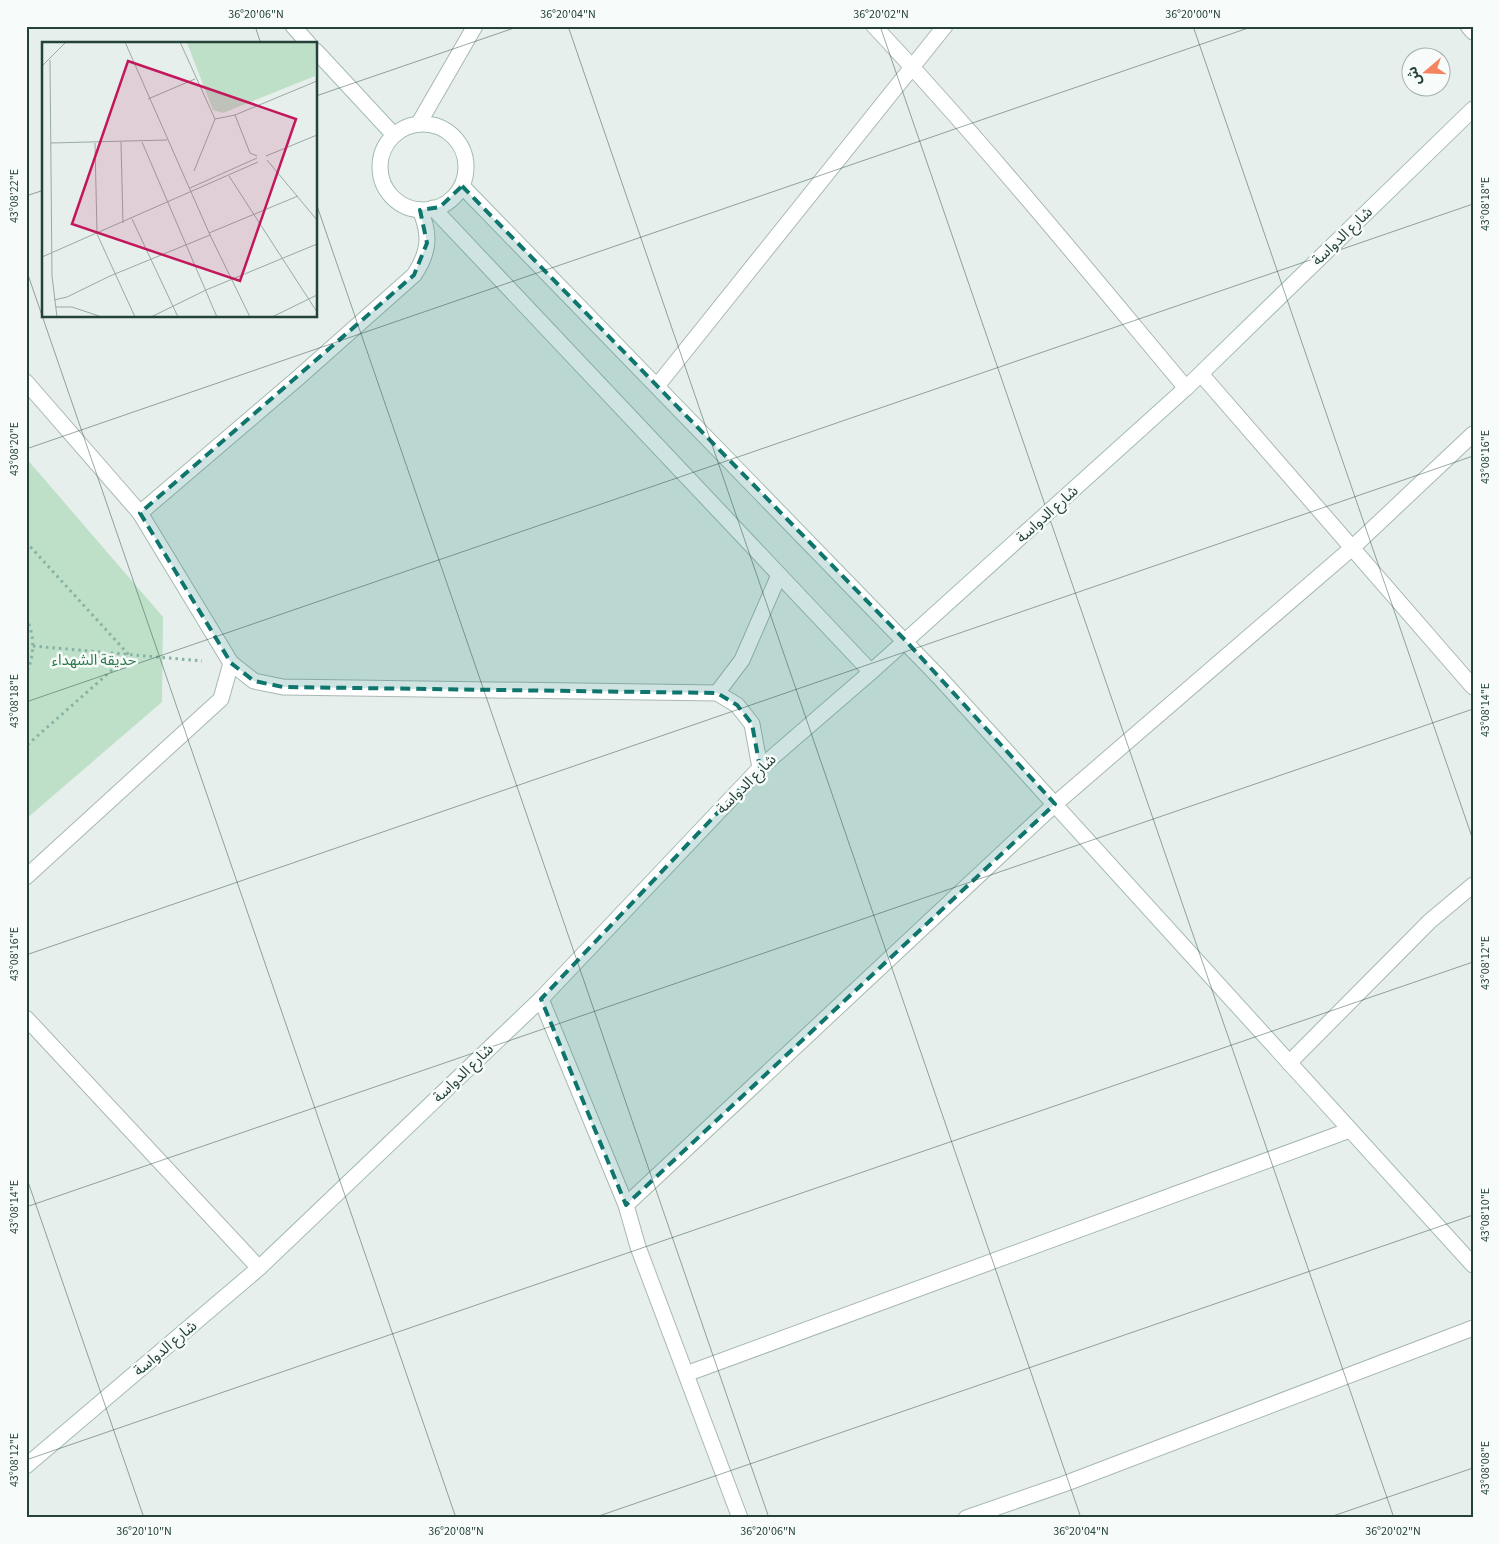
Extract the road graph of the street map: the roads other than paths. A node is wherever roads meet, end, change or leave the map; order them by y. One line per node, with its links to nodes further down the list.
1 (293, 26): 7 (street)
2 (475, 26): 11 (street)
3 (874, 26): 9 (street)
4 (945, 26): 9 (street)
5 (1468, 26): 6 (street)
6 (1473, 32)
7 (308, 42)
8 (318, 53): 12 (street)
9 (913, 67): 17 (street); 18 (street)
10 (1473, 109): 15 (street, شارع الدواسة)
11 (419, 123): 12 (street); 13 (street)
12 (394, 135): 14 (street)
13 (462, 186): 14 (street); 17 (street)
14 (427, 209): 20 (street); 22 (street)
15 (1201, 374): 18 (street, شارع الدواسة); 21 (street)
16 (26, 382): 20 (street)
17 (657, 386): 23 (street)
18 (1186, 388): 23 (street, شارع الدواسة)
19 (1473, 434): 21 (street)
20 (140, 513): 24 (street)
21 (1352, 548): 26 (street); 29 (street)
22 (779, 575): 25 (street); 27 (street)
23 (906, 641): 25 (street, شارع الدواسة); 29 (street)
24 (231, 663): 27 (street); 30 (street)
25 (871, 672): 28 (street, شارع الدواسة)
26 (1473, 687)
27 (717, 692): 28 (street)
28 (760, 768): 32 (street, شارع الدواسة)
29 (1054, 804): 34 (street); 36 (street)
30 (26, 877)
31 (1473, 885): 34 (street)
32 (541, 999): 36 (street); 38 (street, شارع الدواسة)
33 (26, 1018): 38 (street)
34 (1289, 1063): 35 (street)
35 (1350, 1130): 37 (street); 40 (street)
36 (626, 1205): 40 (street)
37 (1473, 1266)
38 (259, 1268): 41 (street, شارع الدواسة)
39 (1473, 1328): 43 (street)
40 (686, 1374): 42 (street)
41 (26, 1466)
42 (740, 1518)
43 (966, 1518)

